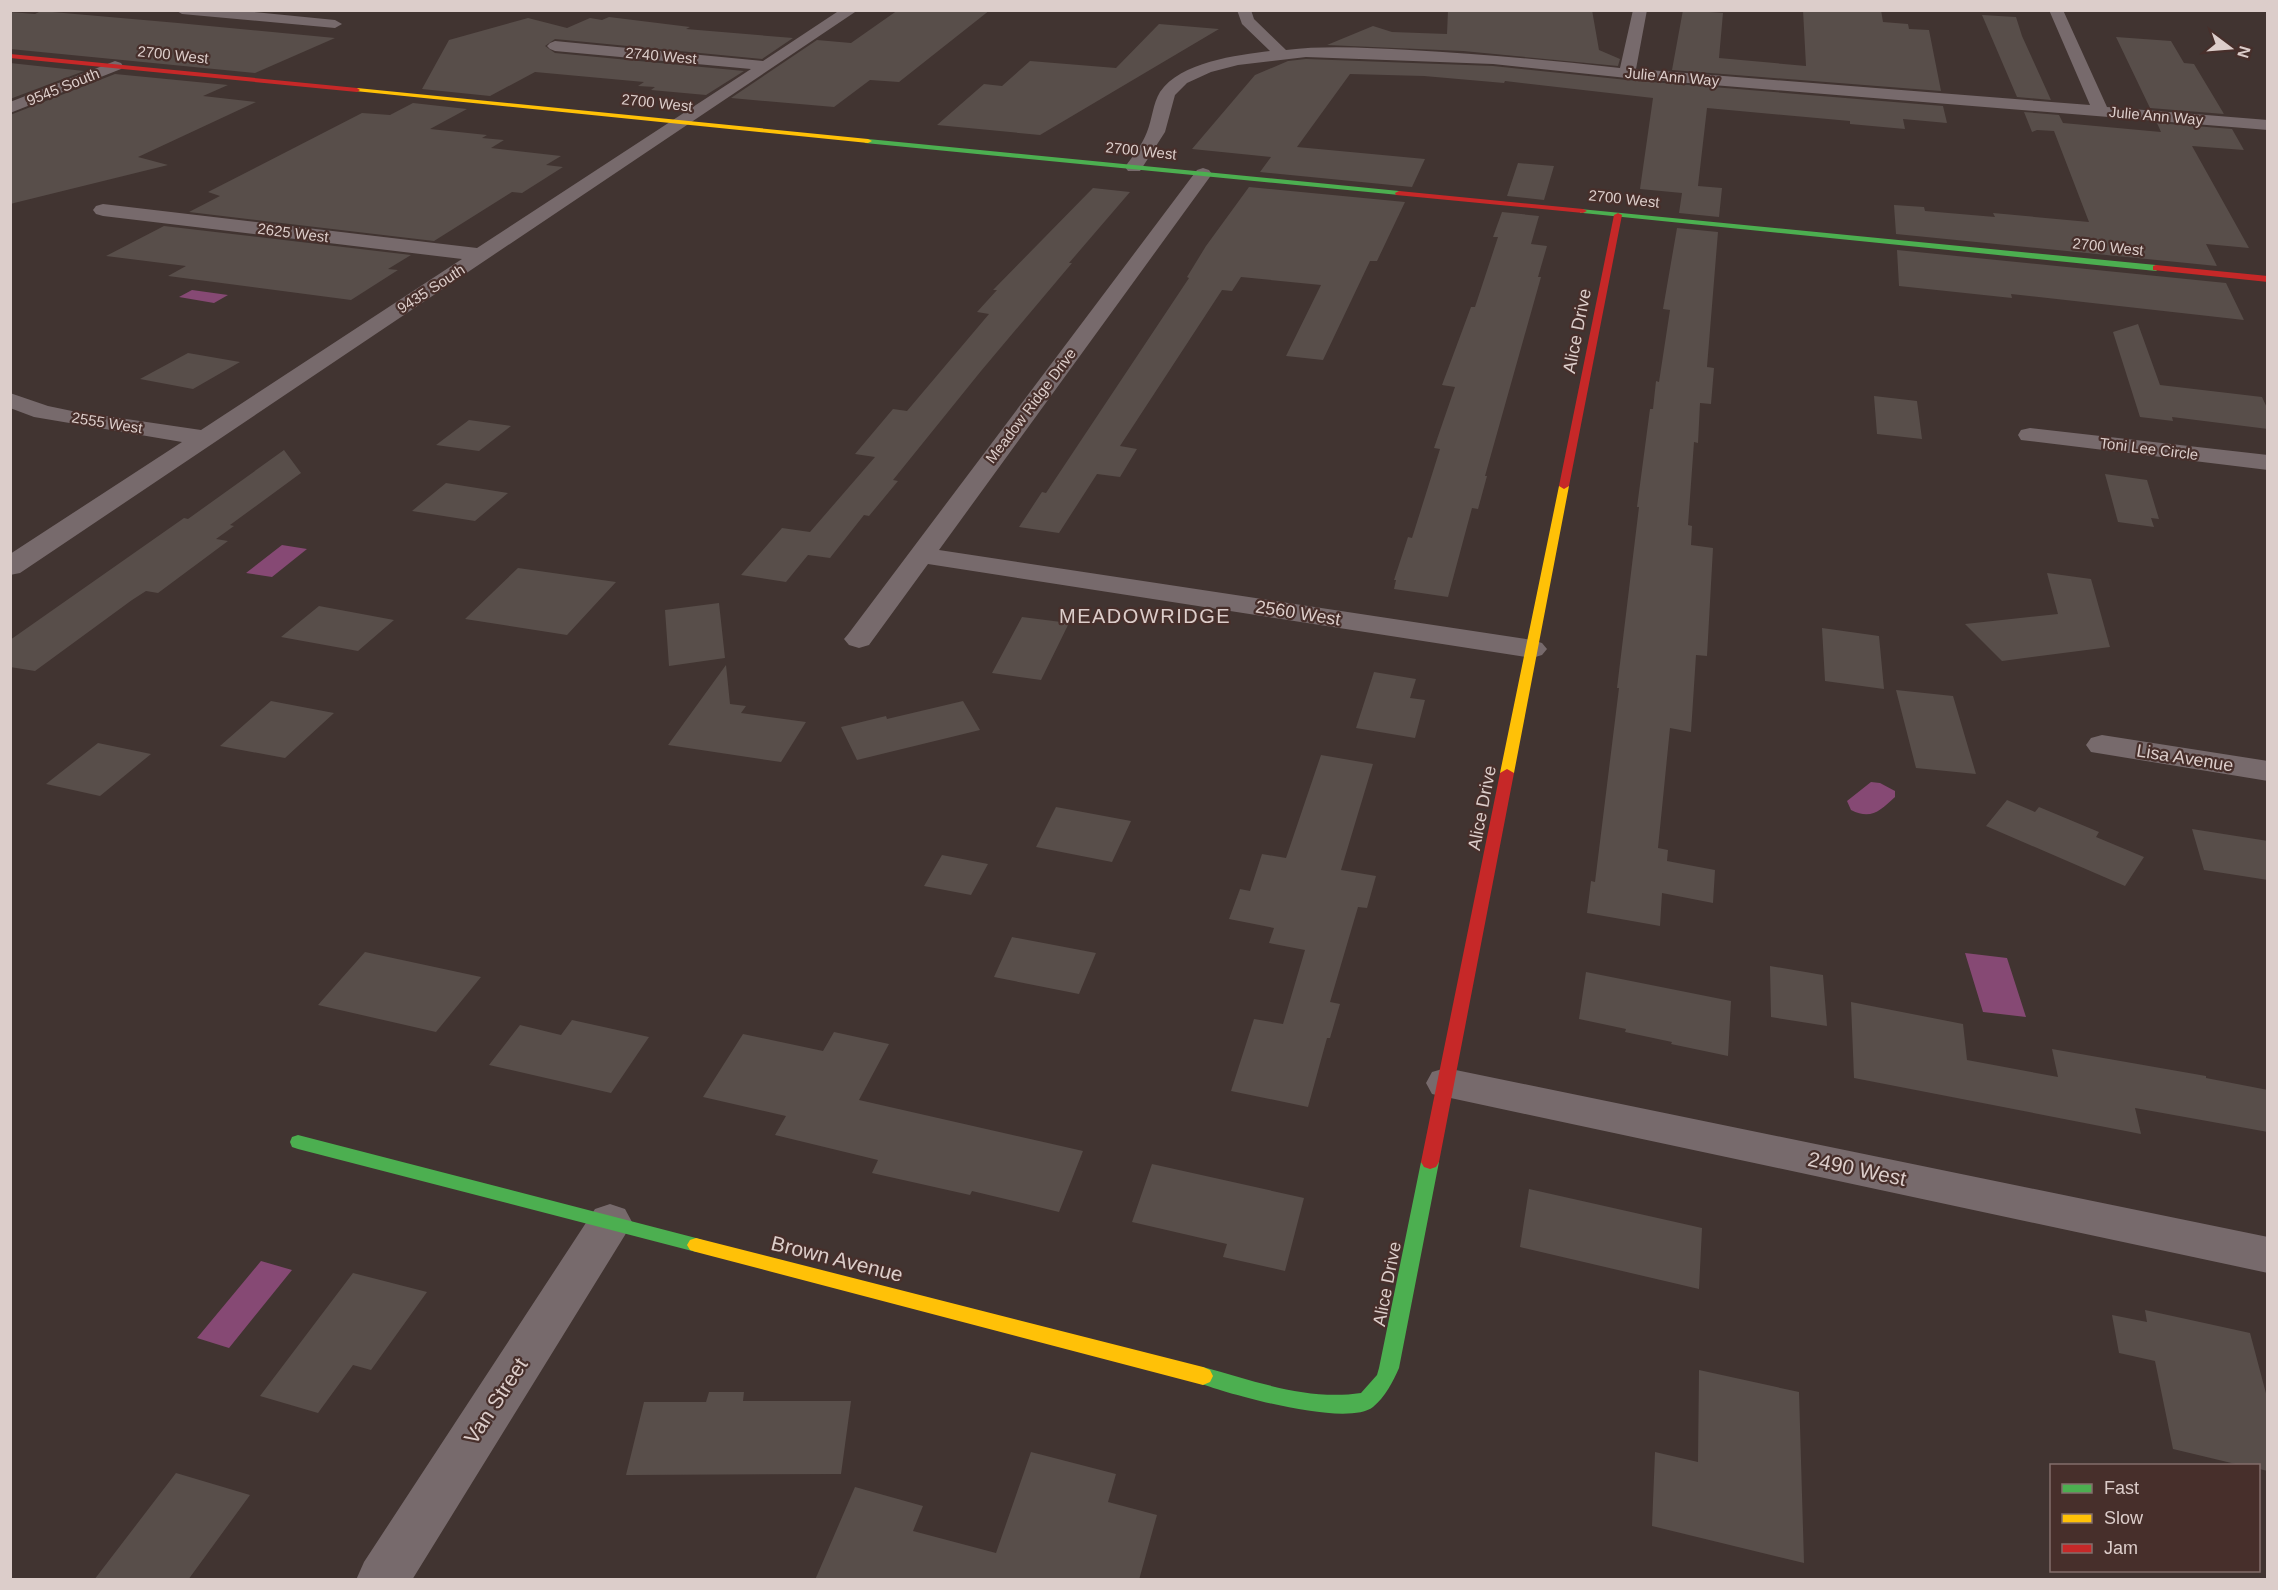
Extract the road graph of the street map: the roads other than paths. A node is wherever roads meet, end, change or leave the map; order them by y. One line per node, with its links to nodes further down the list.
1 (182, 10): 6 (street)
2 (851, 10): 11 (street, 9435 South)
3 (1244, 10): 8 (street)
4 (1640, 10): 12 (street)
5 (2056, 10): 14 (street)
6 (335, 24)
7 (555, 46): 11 (street, 2740 West)
8 (1281, 53): 12 (street, Julie Ann Way); 17 (street, Julie Ann Way)
9 (10, 56): 10 (main road, 2700 West)
10 (115, 66): 13 (street, 9545 South); 15 (main road, 2700 West)
11 (767, 66): 15 (street, 9435 South)
12 (1627, 73): 14 (street, Julie Ann Way)
13 (10, 108)
14 (2101, 112): 16 (street, Julie Ann Way)
15 (681, 122): 17 (main road, 2700 West); 21 (street, 9435 South)
16 (2268, 126)
17 (1134, 167): 18 (main road, 2700 West)
18 (1203, 174): 20 (main road, 2700 West); 27 (street, Meadow Ridge Drive)
19 (103, 210): 21 (street, 2625 West)
20 (1618, 215): 22 (main road, 2700 West); 30 (main road, Alice Drive)
21 (482, 255): 25 (street, 9435 South)
22 (2268, 279)
23 (10, 400): 25 (street, 2555 West)
24 (2030, 435): 26 (street, Toni Lee Circle)
25 (206, 438): 28 (street, 9435 South)
26 (2268, 463)
27 (921, 555): 29 (street, Meadow Ridge Drive); 30 (street, 2560 West)
28 (10, 567)
29 (859, 639)
30 (1532, 649): 33 (main road, Alice Drive)
31 (2102, 745): 32 (street, Lisa Avenue)
32 (2268, 771)
33 (1446, 1083): 36 (street, 2490 West); 37 (main road, Alice Drive)
34 (298, 1142): 35 (main road, Brown Avenue)
35 (610, 1222): 37 (main road, Brown Avenue); 38 (street, Van Street)
36 (2268, 1255)
37 (1366, 1401)
38 (382, 1580)

